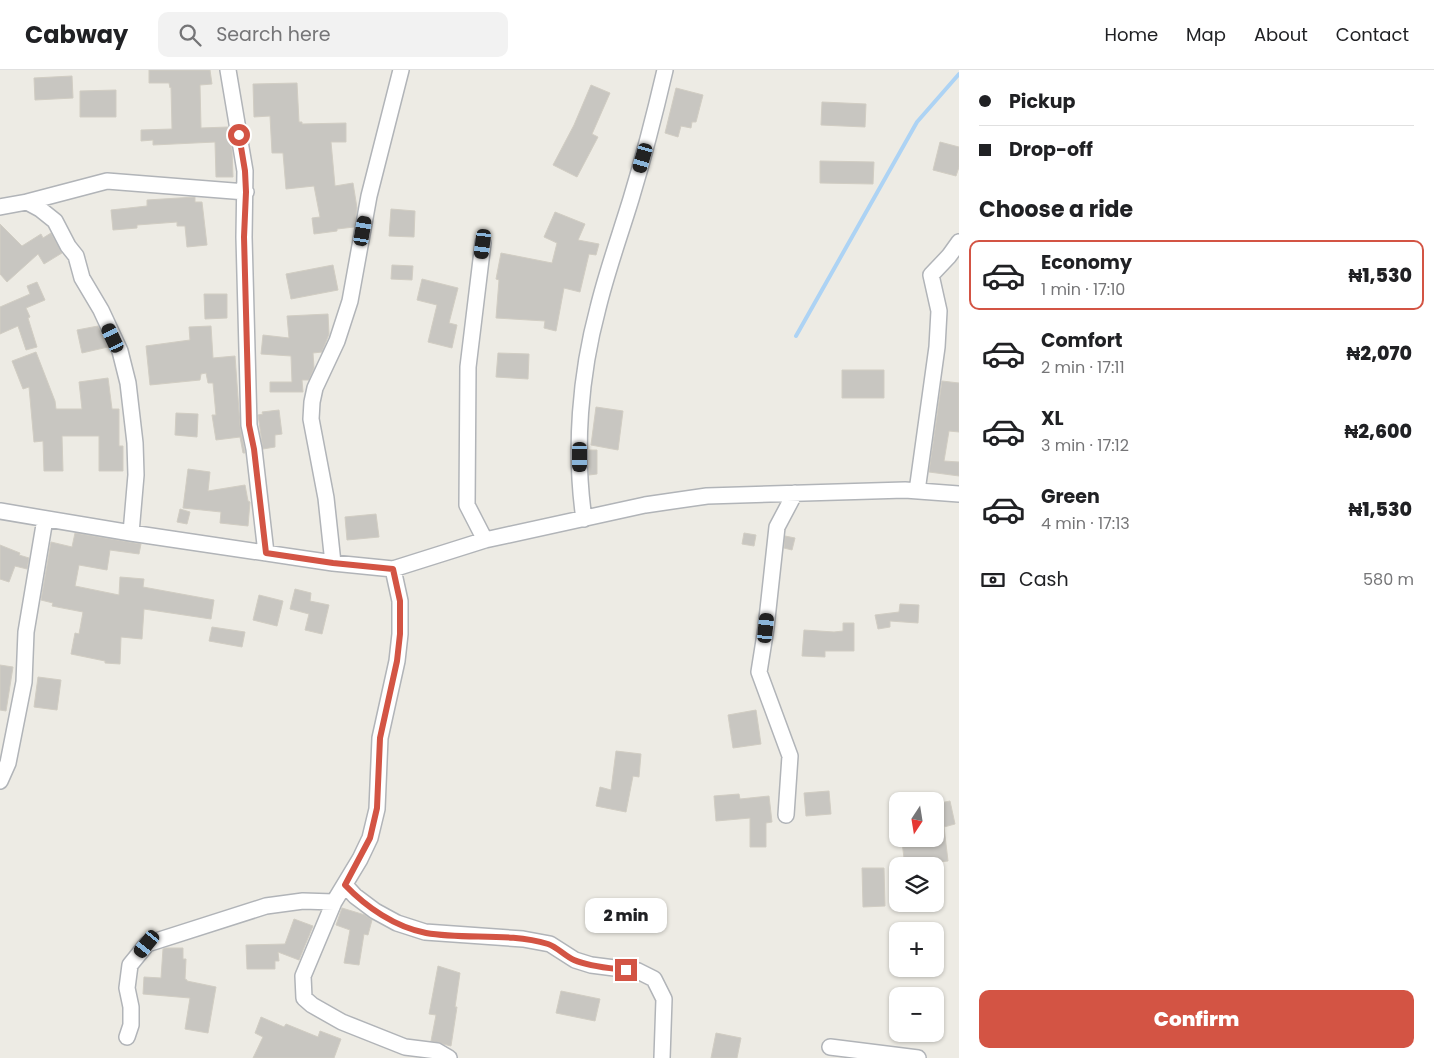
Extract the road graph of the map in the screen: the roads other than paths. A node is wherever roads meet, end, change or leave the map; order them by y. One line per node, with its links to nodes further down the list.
1 (228, 70): 4 (street)
2 (401, 70): 18 (street)
3 (666, 70): 14 (street)
4 (246, 192): 5 (street); 17 (street)
5 (27, 202): 6 (street); 15 (street)
6 (0, 206)
7 (959, 242): 9 (street)
8 (483, 244): 16 (street)
9 (917, 491): 10 (street); 11 (street)
10 (795, 492): 14 (street); 21 (street)
11 (959, 494)
12 (0, 512): 13 (street)
13 (45, 519): 15 (street); 20 (street)
14 (584, 519): 16 (street)
15 (131, 533): 17 (street)
16 (486, 540): 19 (street)
17 (266, 553): 18 (street)
18 (333, 563): 19 (street)
19 (393, 569): 22 (street)
20 (0, 781)
21 (786, 815)
22 (345, 885): 23 (street); 27 (street)
23 (334, 902): 24 (street); 26 (street)
24 (127, 1036)
25 (830, 1047): 28 (street)
26 (449, 1058)
27 (662, 1058)
28 (918, 1058)

